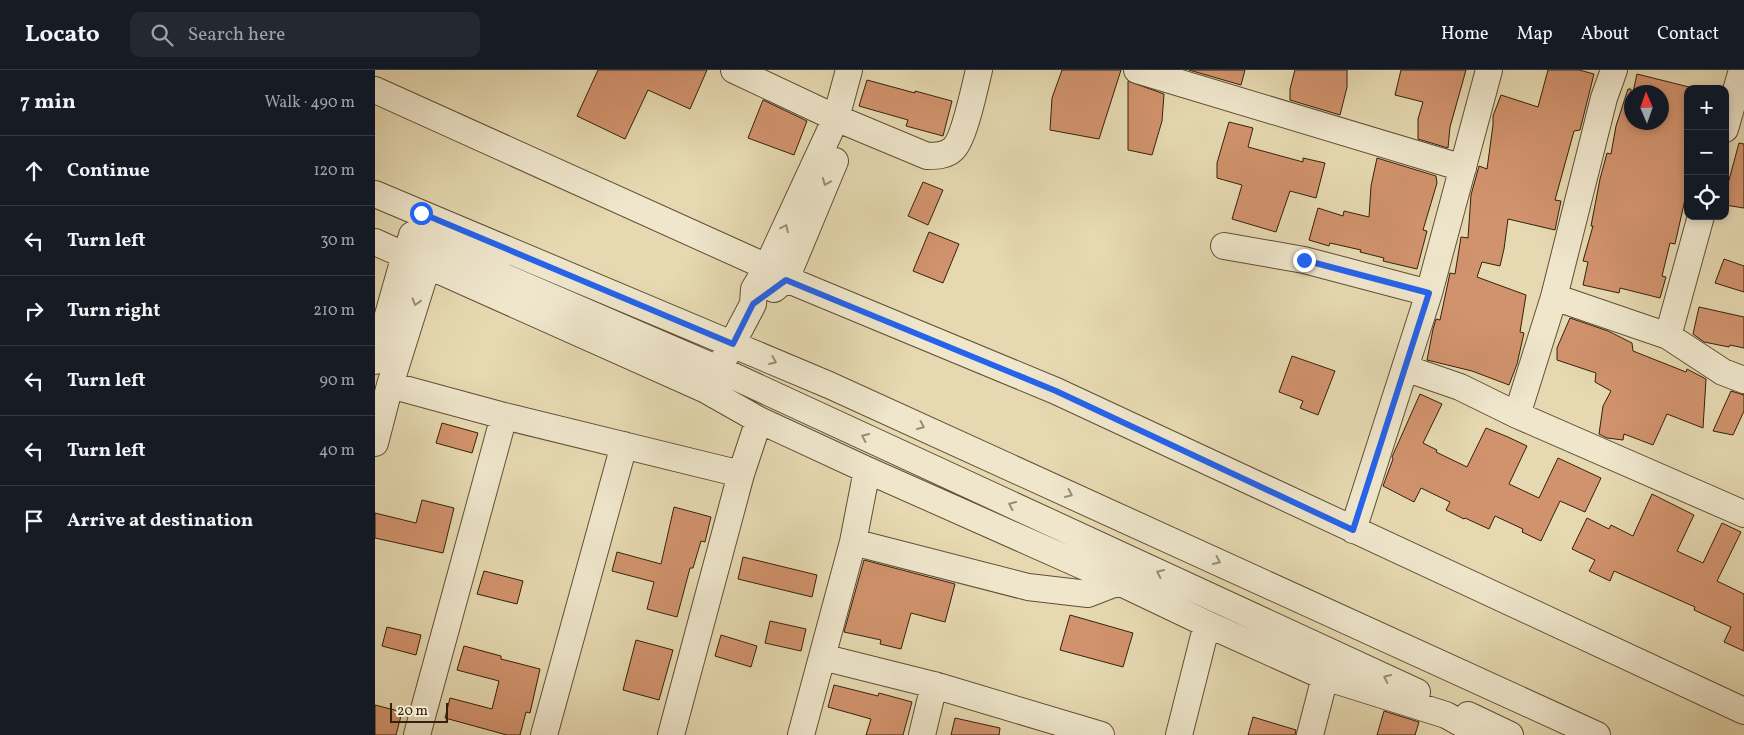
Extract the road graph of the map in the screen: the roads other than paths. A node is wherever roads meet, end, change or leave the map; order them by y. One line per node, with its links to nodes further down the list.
1 (734, 70): 11 (street)
2 (849, 70): 11 (street)
3 (865, 70): 11 (street)
4 (979, 70): 11 (street)
5 (1137, 70): 12 (street)
6 (1489, 70): 12 (street)
7 (1741, 70): 10 (street)
8 (1612, 71): 20 (street)
9 (375, 90): 18 (street)
10 (1729, 114)
11 (843, 121): 18 (street)
12 (1463, 168): 19 (street)
13 (375, 194): 15 (street)
14 (1700, 220): 21 (street)
15 (424, 240): 16 (street); 22 (street); 23 (street); 25 (street); 27 (street, one-way to 27)
16 (375, 242)
17 (1224, 246): 19 (street)
18 (777, 273): 22 (street); 36 (street)
19 (1429, 293): 24 (street)
20 (1554, 297): 21 (street); 28 (street)
21 (1668, 336): 26 (street)
22 (733, 344): 25 (street); 56 (street, one-way to 56)
23 (375, 360)
24 (1405, 368): 28 (street); 36 (street)
25 (712, 380): 30 (street); 55 (street, one-way to 25)
26 (1744, 380)
27 (390, 385): 29 (street); 31 (street)
28 (1517, 415): 35 (street)
29 (503, 416): 32 (street); 46 (street)
30 (759, 420): 33 (street); 34 (street)
31 (375, 443)
32 (624, 445): 34 (street); 47 (street)
33 (867, 470): 37 (street); 38 (street)
34 (741, 474): 48 (street)
35 (1744, 514)
36 (1353, 530): 43 (street)
37 (853, 542): 38 (street); 40 (street)
38 (1119, 582): 39 (street)
39 (1207, 624): 41 (street); 52 (street)
40 (822, 657): 42 (street); 49 (street)
41 (1325, 677): 44 (street); 53 (street)
42 (934, 685): 45 (street); 50 (street)
43 (1744, 711)
44 (1443, 725): 54 (street)
45 (1057, 729): 51 (street)
46 (417, 735)
47 (544, 735)
48 (671, 735)
49 (801, 735)
50 (922, 735)
51 (1101, 735)
52 (1179, 735)
53 (1310, 735)
54 (1482, 735)
55 (1510, 735)
56 (1597, 735)

